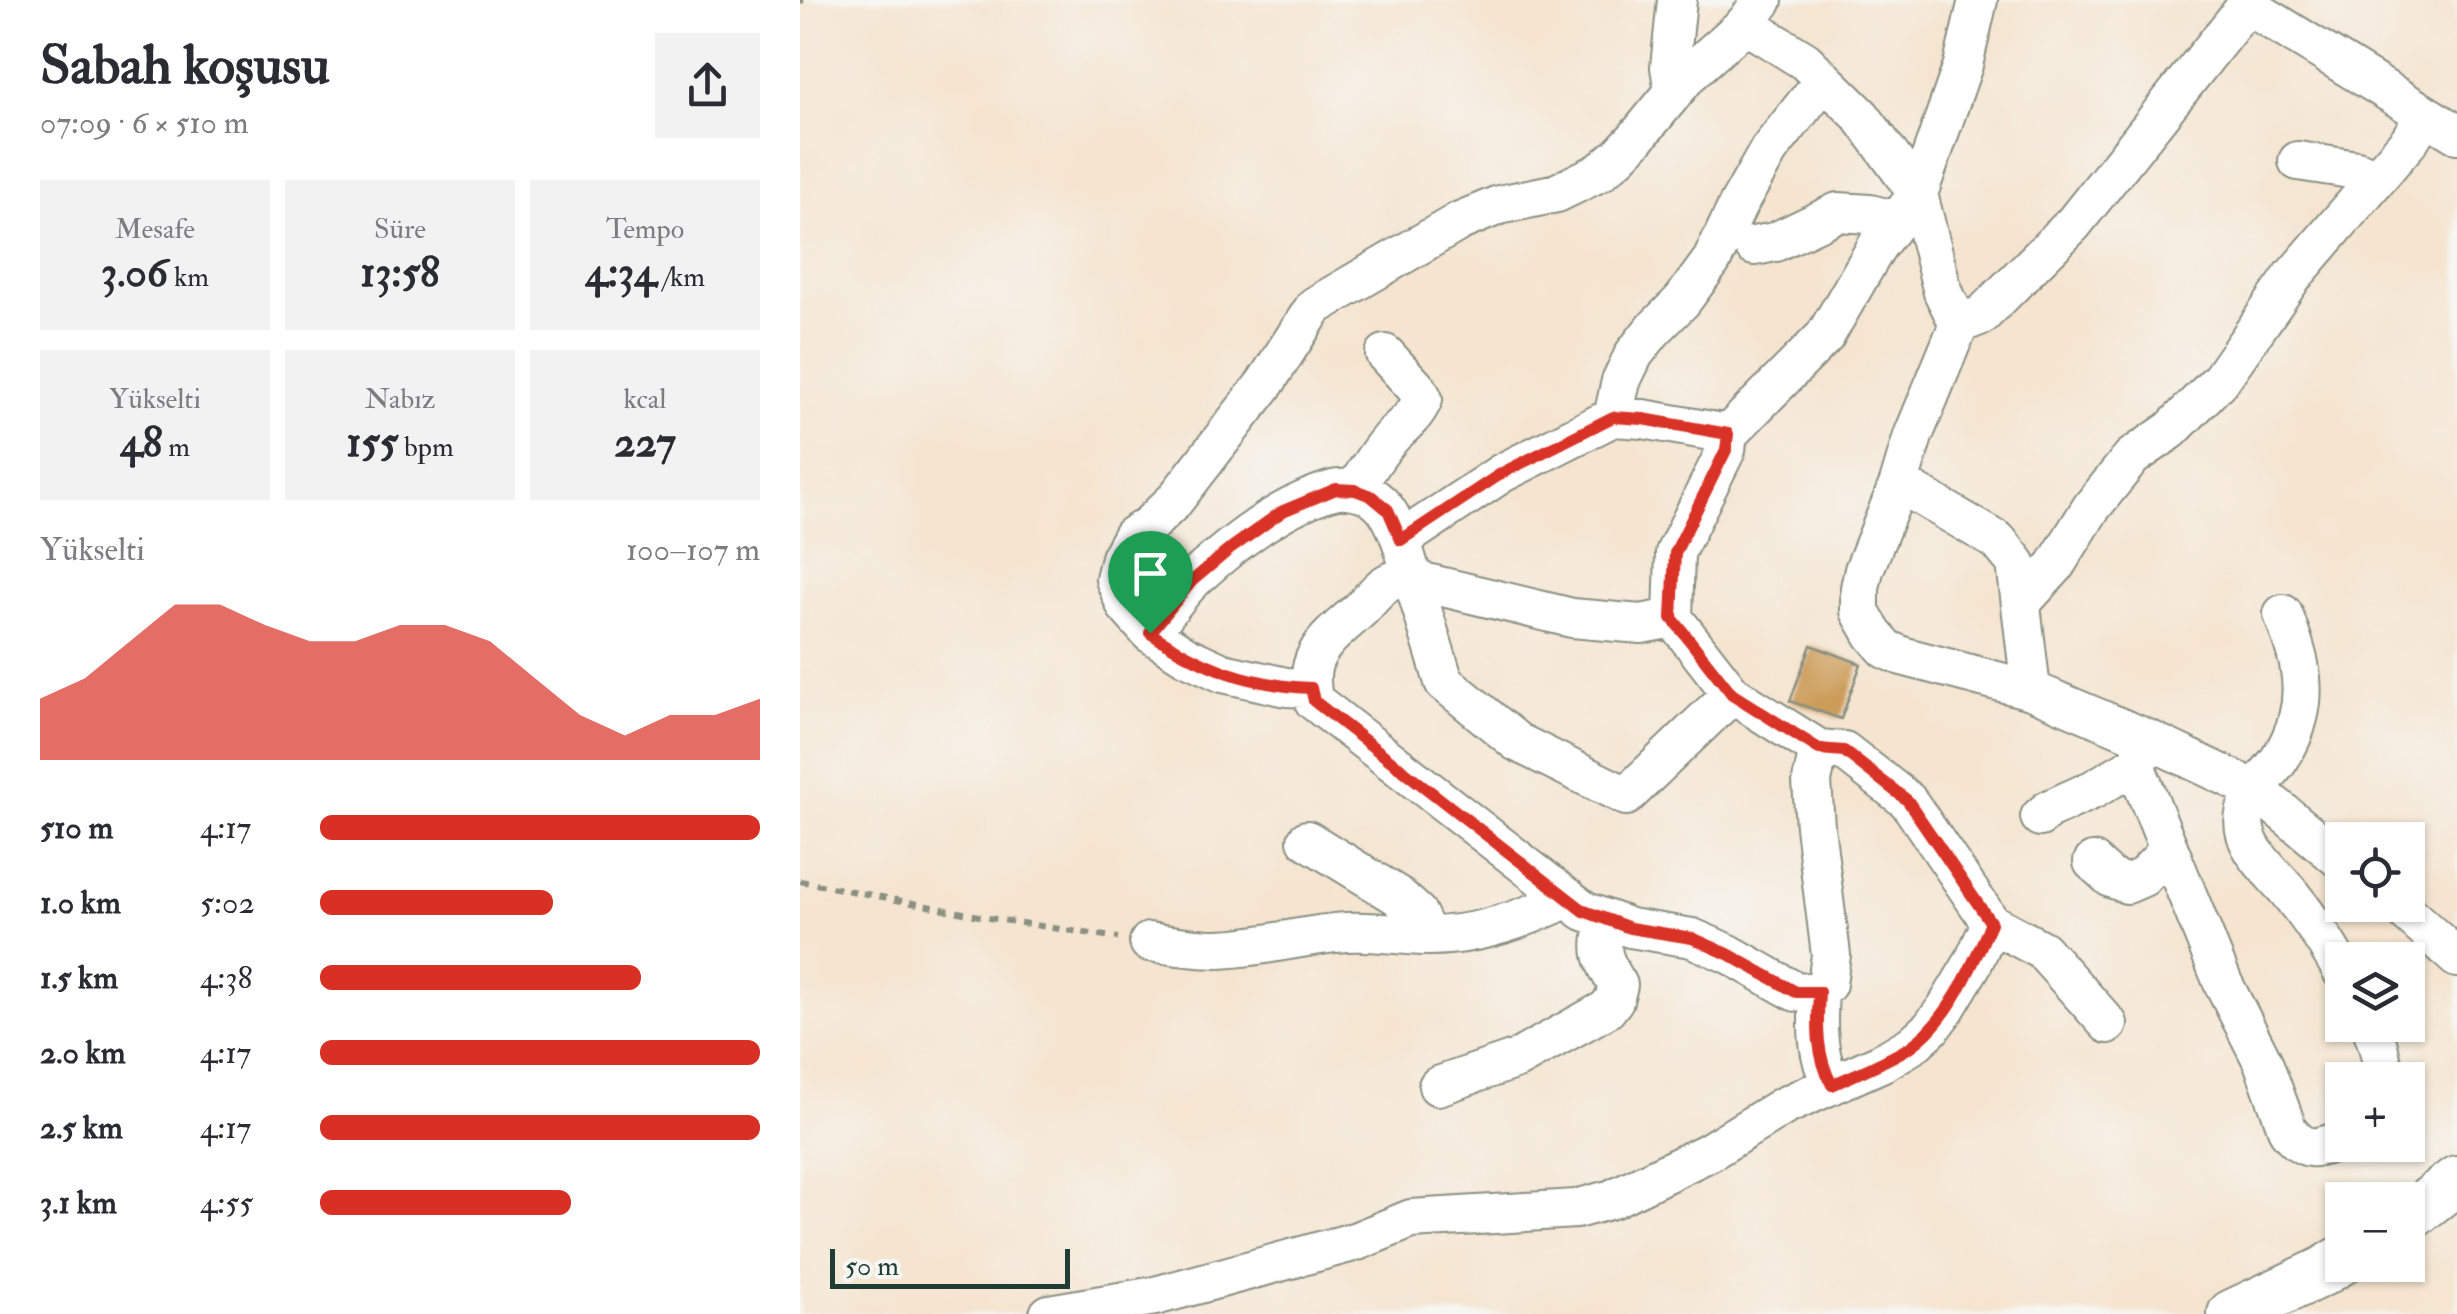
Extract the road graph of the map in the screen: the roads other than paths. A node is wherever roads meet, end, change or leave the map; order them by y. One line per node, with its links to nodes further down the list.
1 (1677, 0): 6 (street)
2 (1978, 0): 10 (street)
3 (2248, 3): 7 (street); 12 (street)
4 (1754, 12): 5 (street); 6 (street)
5 (1824, 80): 10 (street); 14 (street)
6 (1674, 92): 23 (street)
7 (2441, 124): 9 (street)
8 (2298, 161): 9 (street)
9 (2377, 178): 20 (street)
10 (1907, 207): 11 (street); 12 (street); 15 (street)
11 (1754, 246)
12 (1959, 324): 16 (street)
13 (1385, 354): 17 (street)
14 (1613, 417): 15 (street); 18 (street)
15 (1728, 434): 22 (street)
16 (1899, 483): 20 (street); 25 (street)
17 (1355, 490): 18 (street); 23 (street)
18 (1401, 540): 19 (street)
19 (1414, 580): 22 (street); 24 (street); 26 (street)
20 (2022, 602): 25 (street)
21 (2283, 614): 29 (street)
22 (1672, 618): 26 (street)
23 (1150, 633): 24 (street)
24 (1311, 688): 35 (street)
25 (2031, 690): 28 (street)
26 (1732, 694): 27 (street)
27 (1819, 749): 38 (street); 43 (street)
28 (2142, 753): 29 (street); 30 (street); 33 (street)
29 (2256, 790): 32 (street); 41 (street)
30 (2040, 817)
31 (1306, 840): 39 (street)
32 (2325, 847)
33 (2169, 850): 34 (street); 47 (street)
34 (2093, 862)
35 (1568, 898): 36 (street); 39 (street)
36 (1607, 921): 43 (street); 46 (street)
37 (2417, 922): 42 (street)
38 (1991, 923): 44 (street); 45 (street)
39 (1428, 936): 40 (street)
40 (1149, 942)
41 (2325, 944)
42 (2457, 958)
43 (1819, 992): 45 (street)
44 (2108, 1024)
45 (1832, 1085): 51 (street)
46 (1438, 1086)
47 (2325, 1145)
48 (2457, 1180): 49 (main road)
49 (2425, 1205)
50 (2325, 1269): 52 (main road)
51 (1049, 1314)
52 (2232, 1314)

